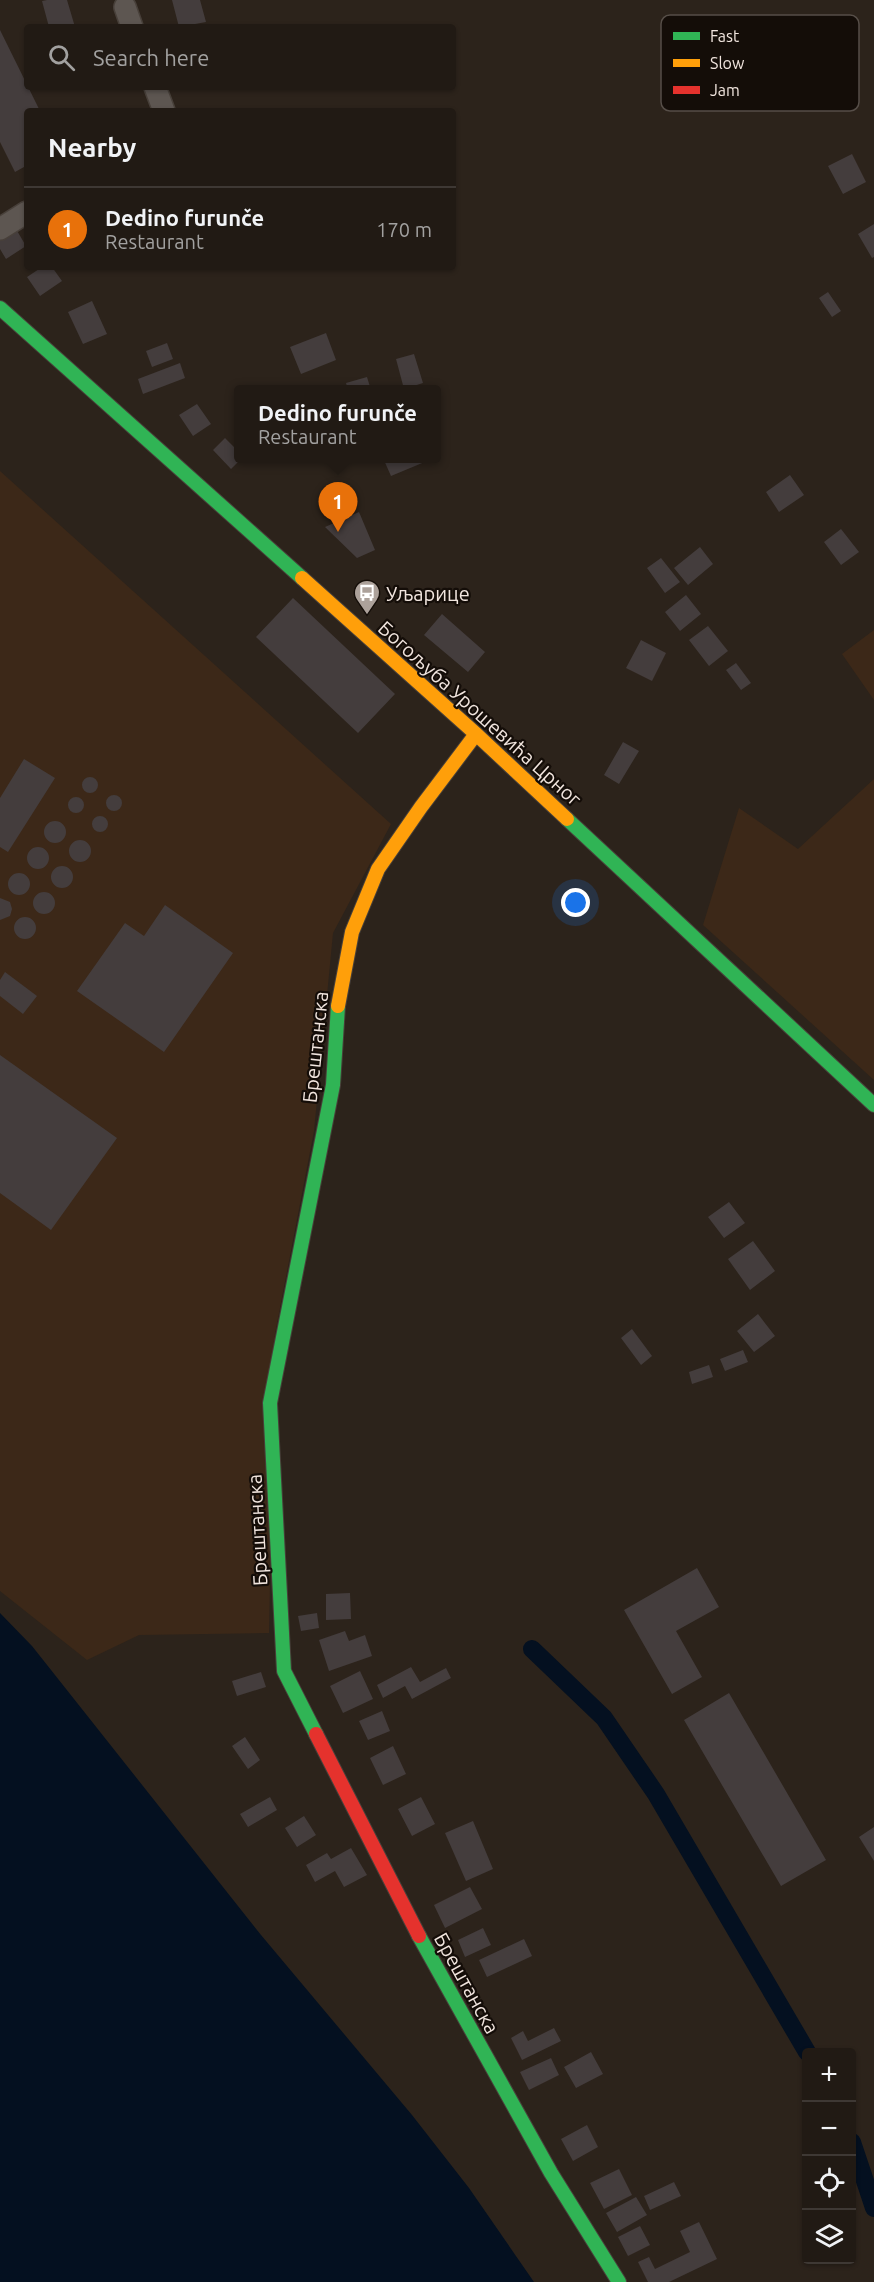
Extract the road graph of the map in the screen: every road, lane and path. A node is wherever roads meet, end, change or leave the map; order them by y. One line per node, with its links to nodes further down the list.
1 (125, 7): 2 (street)
2 (131, 24)
3 (156, 90): 4 (street)
4 (163, 108)
5 (24, 214): 6 (street)
6 (0, 229)
7 (0, 308): 8 (street, Богољуба Урошевића Црног)
8 (476, 734): 9 (street, Богољуба Урошевића Црног); 10 (street, Брештанска)
9 (874, 1105)
10 (619, 2282)

